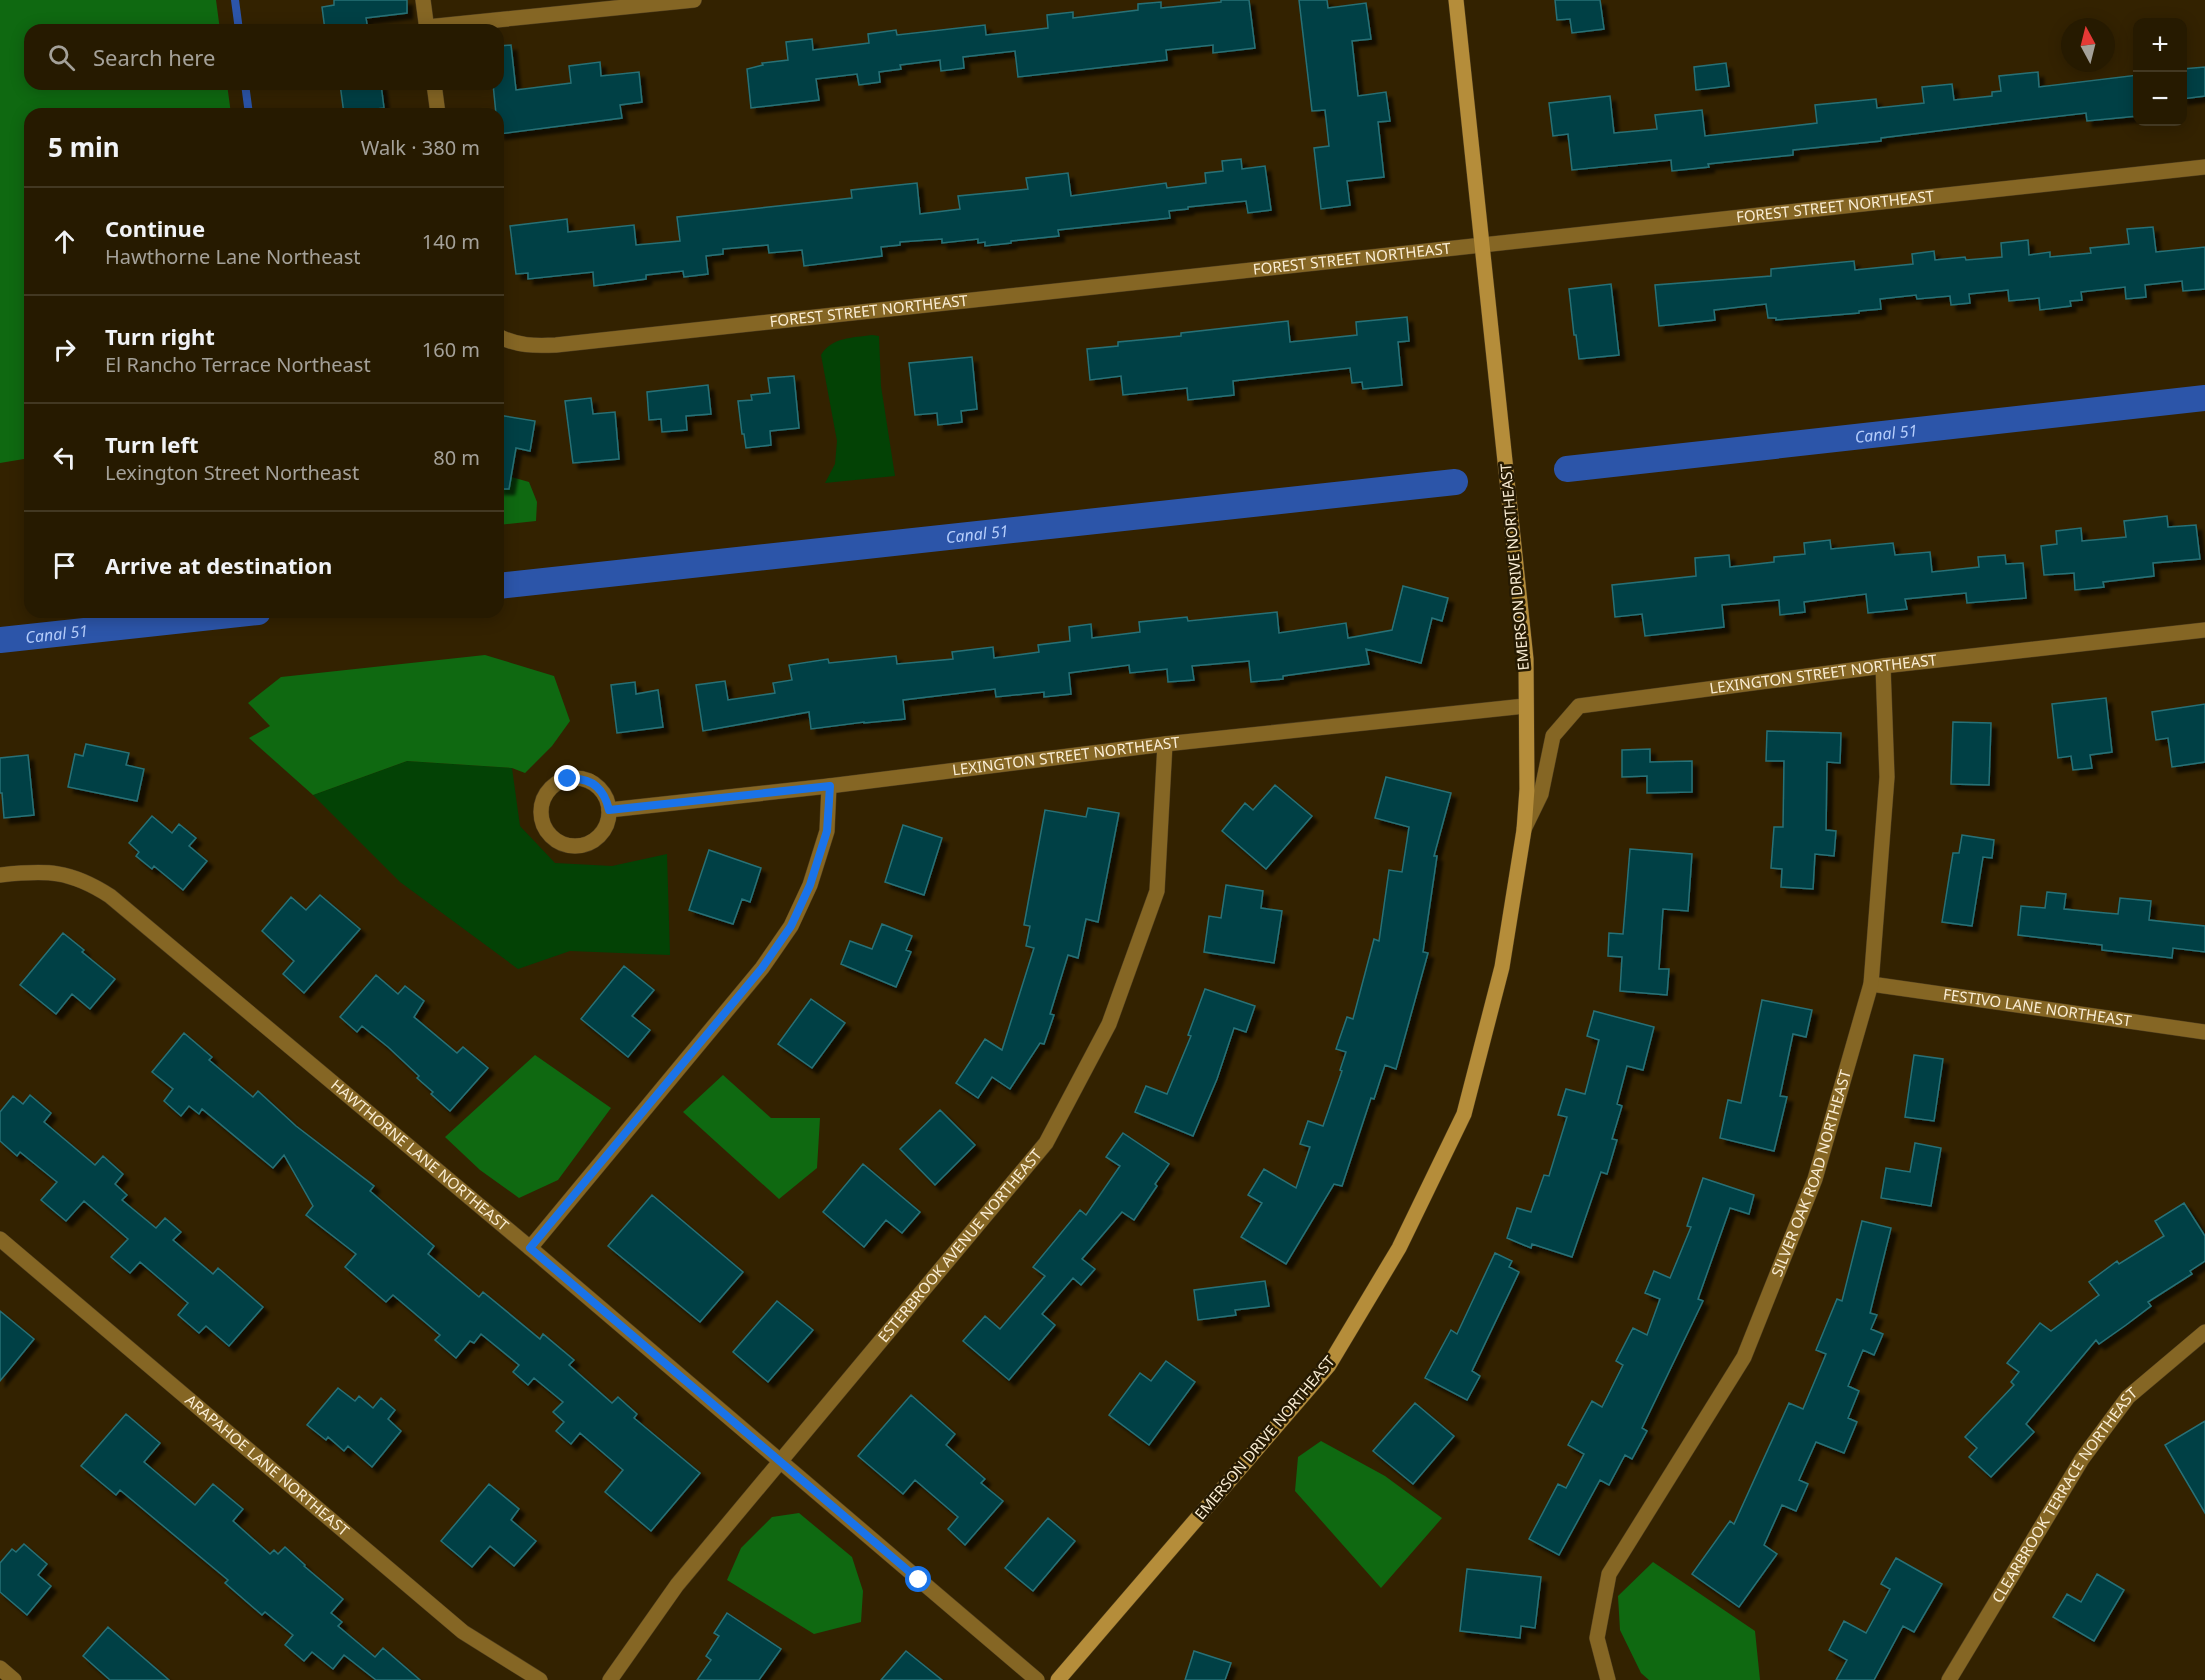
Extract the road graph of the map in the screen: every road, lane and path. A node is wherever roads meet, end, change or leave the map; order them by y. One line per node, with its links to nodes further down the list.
1 (423, 0): 4 (street)
2 (694, 0): 5 (street)
3 (1456, 0): 9 (street, EMERSON DRIVE NORTHEAST)
4 (426, 24)
5 (465, 24)
6 (435, 90): 7 (street)
7 (437, 108)
8 (2205, 167): 9 (street, FOREST STREET NORTHEAST)
9 (1482, 245): 10 (street, FOREST STREET NORTHEAST); 13 (street, EMERSON DRIVE NORTHEAST)
10 (504, 339)
11 (2205, 630): 12 (street, LEXINGTON STREET NORTHEAST)
12 (1883, 666): 17 (street, LEXINGTON STREET NORTHEAST); 19 (street, SILVER OAK ROAD NORTHEAST)
13 (1525, 706): 14 (street, LEXINGTON STREET NORTHEAST); 17 (street, EMERSON DRIVE NORTHEAST)
14 (1165, 744): 15 (street, LEXINGTON STREET NORTHEAST); 24 (street, ESTERBROOK AVENUE NORTHEAST)
15 (830, 786): 16 (street, LEXINGTON STREET NORTHEAST); 22 (street)
16 (609, 810): 16 (street)
17 (1524, 830): 30 (street, EMERSON DRIVE NORTHEAST)
18 (0, 875): 22 (street, HAWTHORNE LANE NORTHEAST)
19 (1871, 984): 20 (street, FESTIVO LANE NORTHEAST); 31 (street, SILVER OAK ROAD NORTHEAST)
20 (2205, 1032)
21 (0, 1239): 27 (street, ARAPAHOE LANE NORTHEAST)
22 (530, 1248): 24 (street, HAWTHORNE LANE NORTHEAST)
23 (2205, 1332): 32 (street, CLEARBROOK TERRACE NORTHEAST)
24 (779, 1461): 28 (street, ESTERBROOK AVENUE NORTHEAST); 29 (street, HAWTHORNE LANE NORTHEAST)
25 (0, 1668): 26 (street)
26 (14, 1680)
27 (540, 1680)
28 (610, 1680)
29 (1037, 1680)
30 (1058, 1680)
31 (1608, 1680)
32 (1949, 1680)

